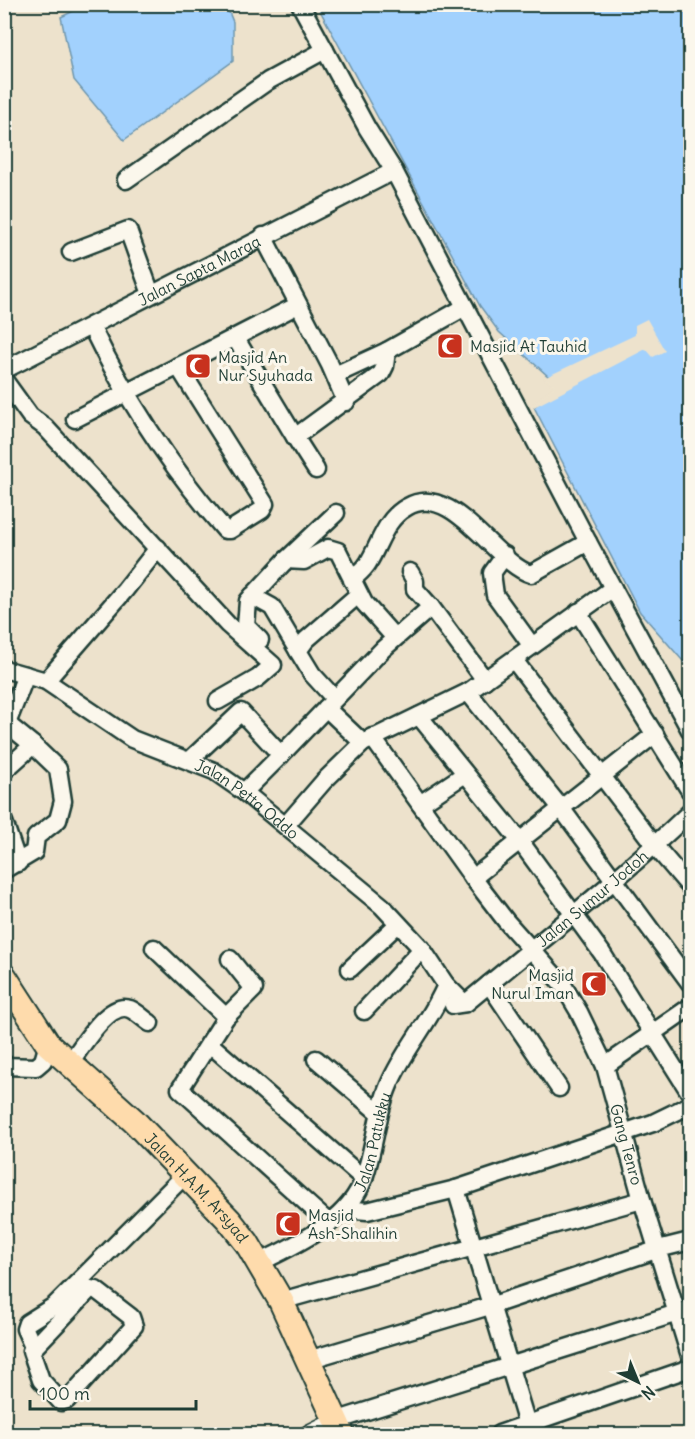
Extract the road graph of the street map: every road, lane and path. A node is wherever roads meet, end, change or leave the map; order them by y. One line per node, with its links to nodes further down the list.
1 (300, 4): 2 (street)
2 (325, 50): 3 (street); 4 (street)
3 (394, 171): 5 (street, Jalan Sapta Marga); 9 (street)
4 (126, 180)
5 (263, 236): 7 (street, Jalan Sapta Marga); 8 (street)
6 (71, 252): 7 (street)
7 (151, 294): 10 (street, Jalan Sapta Marga)
8 (298, 305): 11 (street); 15 (street)
9 (465, 307): 12 (street); 23 (street)
10 (91, 326): 14 (street, Jalan Sapta Marga); 17 (street)
11 (236, 339): 13 (street); 20 (street)
12 (387, 351): 15 (street); 18 (street)
13 (178, 366): 17 (street); 17 (street)
14 (4, 370)
15 (335, 375): 18 (street)
16 (4, 380): 24 (street)
17 (124, 393): 19 (street)
18 (346, 402): 20 (street)
19 (75, 419)
20 (295, 437): 21 (street)
21 (316, 470)
22 (336, 513): 26 (street)
23 (588, 542): 25 (street); 29 (street)
24 (158, 548): 37 (street); 40 (street)
25 (505, 555): 28 (street); 34 (street)
26 (286, 560): 28 (street); 30 (street)
27 (410, 572): 31 (street)
28 (355, 587): 33 (street); 35 (street)
29 (613, 588): 32 (street); 46 (street)
30 (252, 596): 35 (street, Gang Tenro); 37 (street)
31 (431, 607): 33 (street); 41 (street)
32 (578, 612): 34 (street); 47 (street)
33 (395, 638): 44 (street)
34 (532, 646): 36 (street)
35 (298, 651): 44 (street, Gang Tenro)
36 (514, 660): 41 (street); 54 (street)
37 (273, 664): 43 (street)
38 (4, 669): 39 (street, Jalan Petta Oddo)
39 (27, 675): 40 (street, Jalan Petta Oddo); 49 (street)
40 (46, 681): 51 (street, Jalan Petta Oddo)
41 (485, 681): 42 (street)
42 (468, 692): 45 (street); 58 (street)
43 (218, 701)
44 (330, 703): 48 (street, Gang Tenro); 50 (street)
45 (419, 716): 48 (street); 53 (street)
46 (690, 730)
47 (655, 734): 54 (street); 55 (street)
48 (368, 740): 57 (street, Gang Tenro); 61 (street)
49 (33, 745): 52 (street); 64 (street)
50 (281, 755): 51 (street); 56 (street)
51 (190, 760): 56 (street, Jalan Petta Oddo)
52 (4, 771)
53 (465, 774): 57 (street); 62 (street)
54 (603, 775): 58 (street); 63 (street)
55 (690, 791)
56 (244, 792): 61 (street, Jalan Petta Oddo)
57 (420, 804): 65 (street, Gang Tenro)
58 (561, 808): 62 (street); 66 (street)
59 (690, 812): 63 (street, Jalan Sumur Jodoh)
60 (4, 822): 64 (street)
61 (286, 825): 69 (street, Jalan Petta Oddo)
62 (520, 841): 65 (street); 68 (street)
63 (655, 846): 66 (street, Jalan Sumur Jodoh); 67 (street)
64 (11, 866)
65 (473, 878): 71 (street, Gang Tenro)
66 (616, 881): 68 (street, Jalan Sumur Jodoh); 76 (street)
67 (690, 887)
68 (574, 916): 71 (street, Jalan Sumur Jodoh); 85 (street)
69 (398, 924): 72 (street, Jalan Petta Oddo); 74 (street)
70 (154, 948): 83 (street)
71 (530, 948): 77 (street, Jalan Sumur Jodoh); 91 (street, Gang Tenro)
72 (422, 949): 78 (street, Jalan Petta Oddo); 82 (street)
73 (230, 959): 83 (street)
74 (350, 969)
75 (4, 976): 86 (highway, Jalan H.A.M. Arsyad)
76 (690, 983)
77 (489, 984): 79 (street, Jalan Sumur Jodoh); 92 (street)
78 (446, 985): 79 (street, Jalan Petta Oddo); 81 (street, Jalan Patukku)
79 (464, 1003): 81 (street)
80 (690, 1007): 85 (street)
81 (436, 1010): 95 (street, Jalan Patukku)
82 (364, 1011)
83 (226, 1017): 87 (street)
84 (150, 1023): 89 (street)
85 (651, 1034): 91 (street); 93 (street)
86 (48, 1044): 89 (highway, Jalan H.A.M. Arsyad); 90 (street)
87 (211, 1045): 98 (street); 102 (street)
88 (316, 1059): 95 (street)
89 (69, 1064): 97 (highway, Jalan H.A.M. Arsyad)
90 (4, 1066)
91 (605, 1066): 96 (street, Gang Tenro)
92 (559, 1088)
93 (690, 1093)
94 (690, 1105): 96 (street)
95 (379, 1113): 98 (street, Jalan Patukku)
96 (625, 1132): 99 (street); 100 (street, Gang Tenro)
97 (185, 1175): 106 (highway, Jalan H.A.M. Arsyad); 110 (street)
98 (364, 1179): 101 (street, Jalan Patukku)
99 (456, 1188): 101 (street); 104 (street)
100 (642, 1200): 104 (street); 105 (street, Gang Tenro)
101 (345, 1209): 102 (street, Jalan Patukku)
102 (329, 1223): 106 (street, Jalan Patukku)
103 (690, 1241): 105 (street)
104 (474, 1249): 107 (street); 108 (street)
105 (657, 1249): 108 (street); 109 (street, Gang Tenro)
106 (259, 1263): 107 (highway, Jalan H.A.M. Arsyad)
107 (281, 1301): 112 (highway, Jalan H.A.M. Arsyad)
108 (492, 1305): 112 (street); 113 (street)
109 (684, 1310): 111 (street, Gang Tenro); 113 (street)
110 (33, 1347): 110 (street)
111 (690, 1356)
112 (308, 1360): 115 (highway, Jalan H.A.M. Arsyad)
113 (508, 1367): 115 (street); 116 (street)
114 (690, 1368): 116 (street)
115 (339, 1428): 117 (street)
116 (528, 1430): 118 (street)
117 (309, 1434)
118 (499, 1434)

